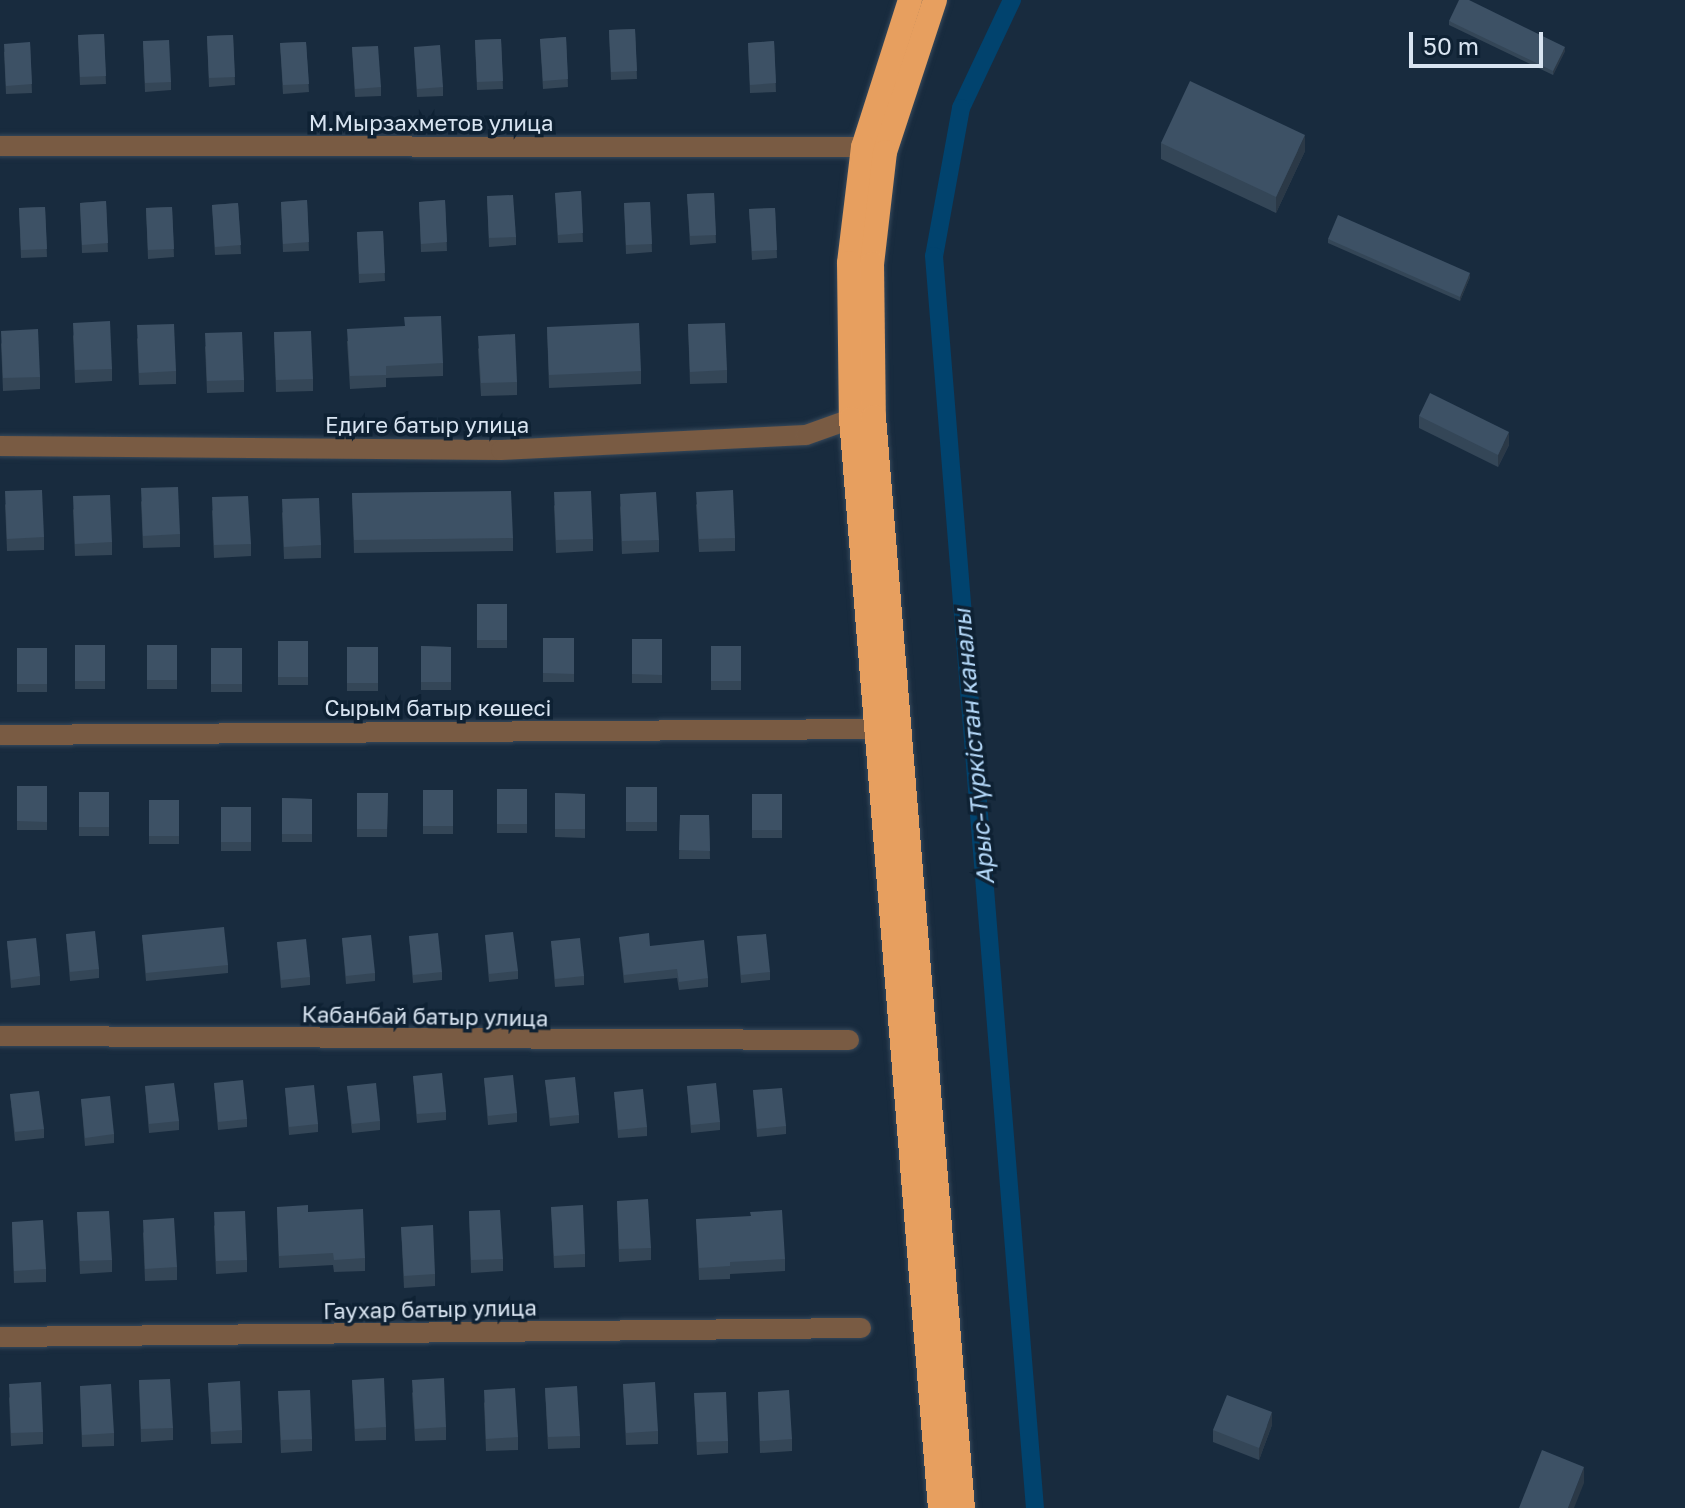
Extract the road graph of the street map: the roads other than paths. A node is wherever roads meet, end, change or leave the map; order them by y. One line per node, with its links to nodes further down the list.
1 (910, 0): 4 (highway)
2 (935, 0): 14 (highway)
3 (0, 146): 4 (street, М.Мырзахметов улица)
4 (863, 147): 5 (highway)
5 (851, 419): 6 (street, Едиге батыр улица); 7 (highway)
6 (0, 446)
7 (877, 729): 8 (street, Сырым батыр көшесі); 13 (highway)
8 (0, 735)
9 (0, 1036): 10 (street, Кабанбай батыр улица)
10 (849, 1040)
11 (861, 1328): 12 (street, Гаухар батыр улица)
12 (0, 1337)
13 (940, 1508)
14 (963, 1508)

